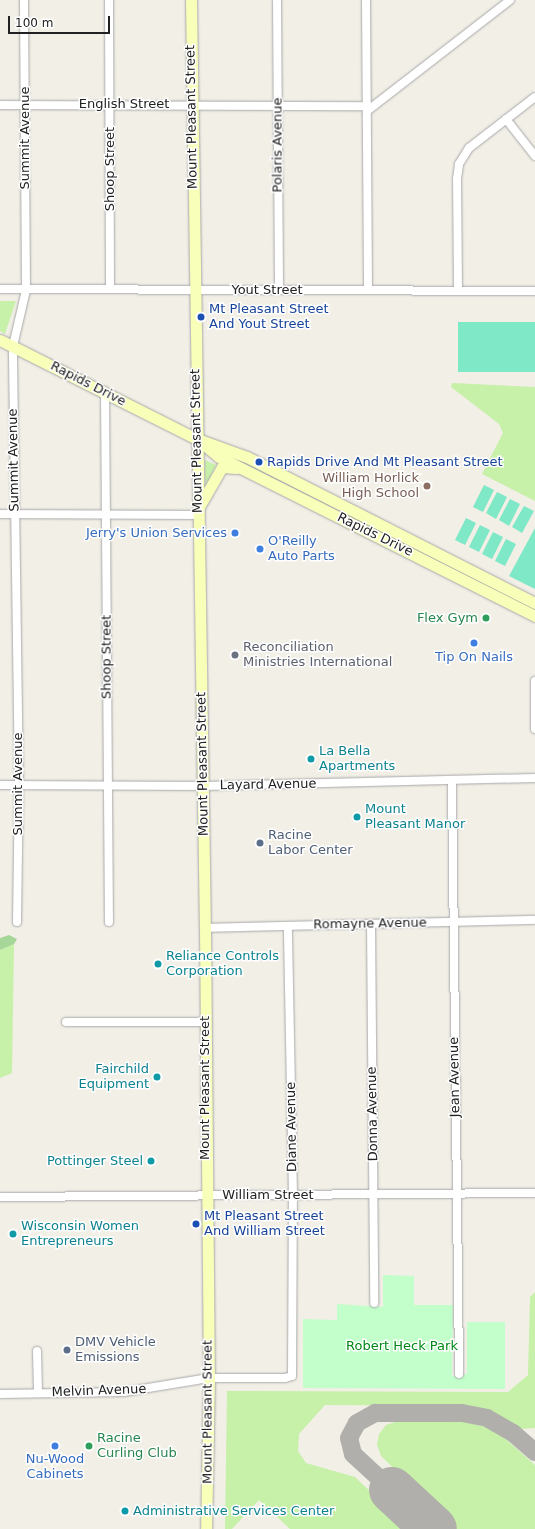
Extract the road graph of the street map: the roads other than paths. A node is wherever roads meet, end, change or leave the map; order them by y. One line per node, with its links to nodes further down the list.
1 (24, 0): 11 (street, Summit Avenue)
2 (109, 0): 8 (street, Shoop Street)
3 (191, 0): 9 (street, Mount Pleasant Street)
4 (277, 0): 12 (street, Polaris Avenue)
5 (366, 0): 13 (street)
6 (510, 0): 13 (street)
7 (535, 97): 14 (street)
8 (110, 104): 9 (street, English Street); 11 (street, English Street); 16 (street, Shoop Street)
9 (192, 104): 12 (street, English Street); 19 (street, Mount Pleasant Street)
10 (0, 105): 11 (street, English Street)
11 (25, 105): 18 (street, Summit Avenue)
12 (278, 105): 13 (street, English Street); 20 (street, Polaris Avenue)
13 (367, 108): 21 (street)
14 (506, 119): 15 (street); 22 (street)
15 (535, 156)
16 (110, 289): 18 (street, Yout Street); 19 (street, Yout Street)
17 (0, 290): 18 (street, Yout Street)
18 (26, 290): 25 (street, Summit Avenue)
19 (194, 290): 20 (street, Yout Street); 27 (street, Mount Pleasant Street)
20 (279, 290): 21 (street, Yout Street)
21 (368, 290): 22 (street, Yout Street)
22 (458, 290): 23 (street, Yout Street)
23 (535, 291)
24 (0, 340): 25 (street, Rapids Drive)
25 (13, 346): 26 (street, Rapids Drive); 31 (street, Summit Avenue)
26 (104, 393): 27 (street, Rapids Drive); 32 (street, Shoop Street)
27 (197, 439): 28 (street, Rapids Drive); 29 (street, Mount Pleasant Street); 33 (street, Rapids Drive)
28 (242, 468): 29 (street); 34 (street, Rapids Drive)
29 (199, 512): 32 (street); 42 (street, Mount Pleasant Street)
30 (0, 514): 31 (street)
31 (15, 514): 32 (street); 41 (street, Summit Avenue)
32 (106, 515): 40 (street, Shoop Street)
33 (535, 603)
34 (535, 616)
35 (535, 681): 36 (street)
36 (535, 729)
37 (535, 778): 38 (street, Layard Avenue)
38 (452, 780): 42 (street, Layard Avenue); 46 (street, Jean Avenue)
39 (0, 785): 41 (street, Layard Avenue)
40 (108, 785): 41 (street, Layard Avenue); 42 (street, Layard Avenue); 45 (street, Shoop Street)
41 (19, 786): 44 (street, Summit Avenue)
42 (204, 786): 49 (street, Mount Pleasant Street)
43 (535, 920): 46 (street, Romayne Avenue)
44 (17, 922)
45 (109, 922)
46 (454, 922): 47 (street, Romayne Avenue); 54 (street, Jean Avenue)
47 (371, 924): 48 (street, Romayne Avenue); 53 (street, Donna Avenue)
48 (288, 926): 49 (street, Romayne Avenue); 55 (street, Diane Avenue)
49 (205, 928): 51 (street, Mount Pleasant Street)
50 (66, 1022): 51 (street)
51 (205, 1022): 56 (street, Mount Pleasant Street)
52 (535, 1193): 54 (street, William Street)
53 (373, 1194): 54 (street, William Street); 55 (street, William Street); 58 (street, Donna Avenue)
54 (456, 1194): 60 (street, Jean Avenue)
55 (293, 1195): 56 (street, William Street); 61 (street, Diane Avenue)
56 (206, 1196): 57 (street, William Street); 62 (street, Mount Pleasant Street)
57 (0, 1197)
58 (374, 1303)
59 (37, 1351): 63 (street)
60 (459, 1374)
61 (292, 1376): 62 (street, Melvin Avenue)
62 (209, 1378): 63 (street, Melvin Avenue); 65 (street, Mount Pleasant Street)
63 (38, 1393): 64 (street, Melvin Avenue)
64 (0, 1394)
65 (206, 1529)

